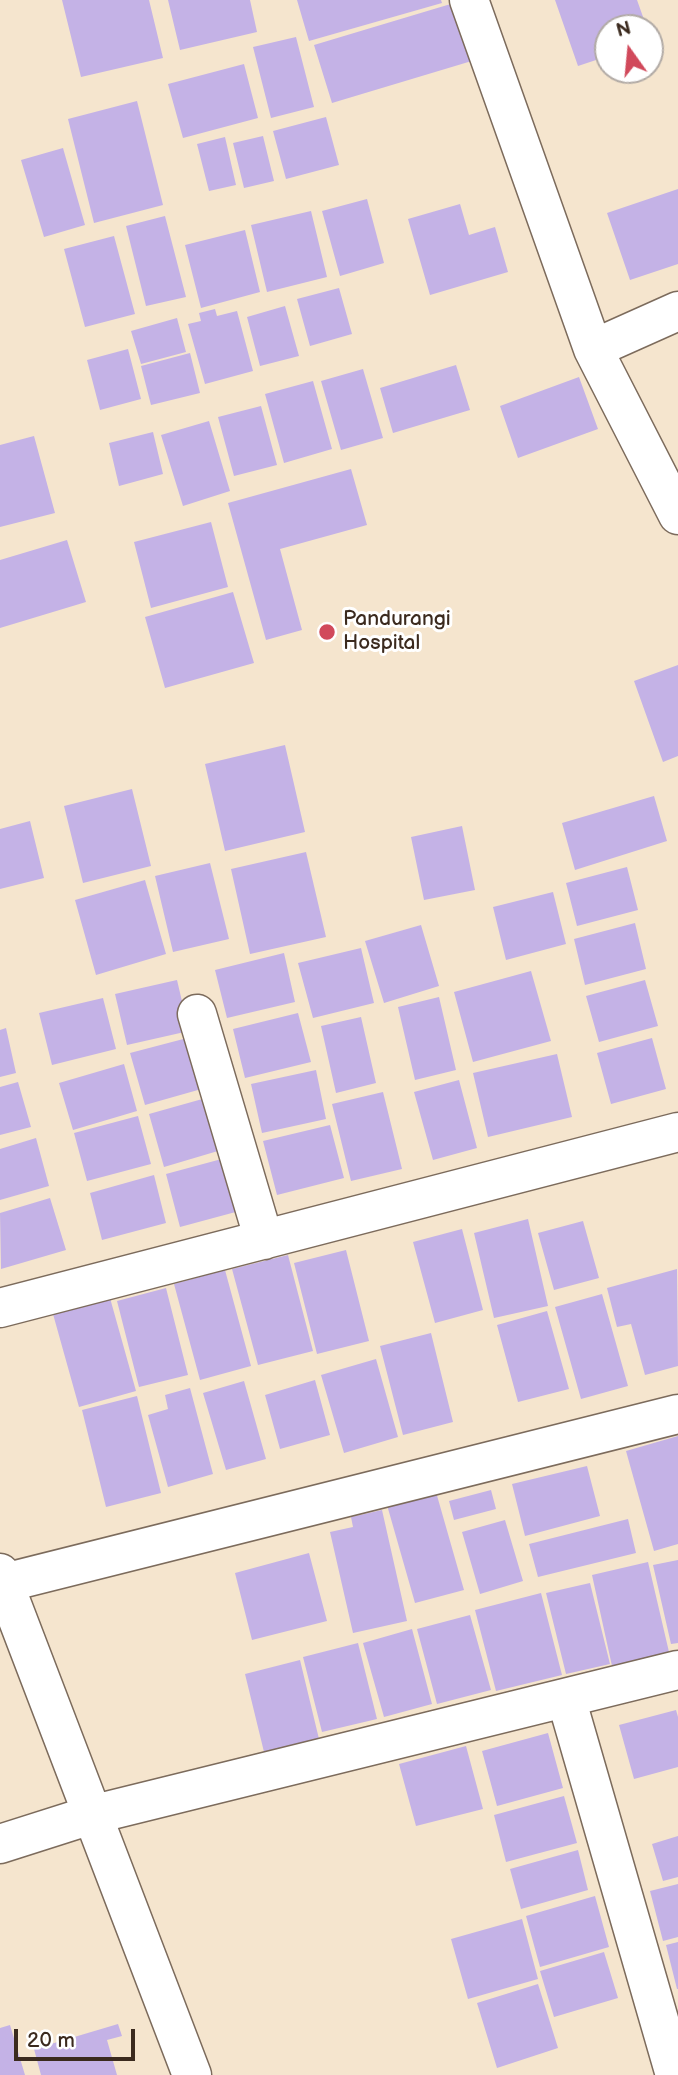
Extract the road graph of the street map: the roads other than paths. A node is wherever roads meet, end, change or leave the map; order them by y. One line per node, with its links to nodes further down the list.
1 (469, 0): 3 (street)
2 (678, 310): 3 (street)
3 (593, 349): 4 (street)
4 (678, 515)
5 (197, 1014): 7 (street)
6 (678, 1132): 7 (street)
7 (264, 1240): 8 (street)
8 (0, 1308)
9 (678, 1414): 10 (street)
10 (2, 1578): 13 (street)
11 (678, 1670): 12 (street)
12 (566, 1698): 13 (street); 16 (street)
13 (92, 1815): 14 (street); 15 (street)
14 (0, 1844)
15 (191, 2075)
16 (675, 2075)

